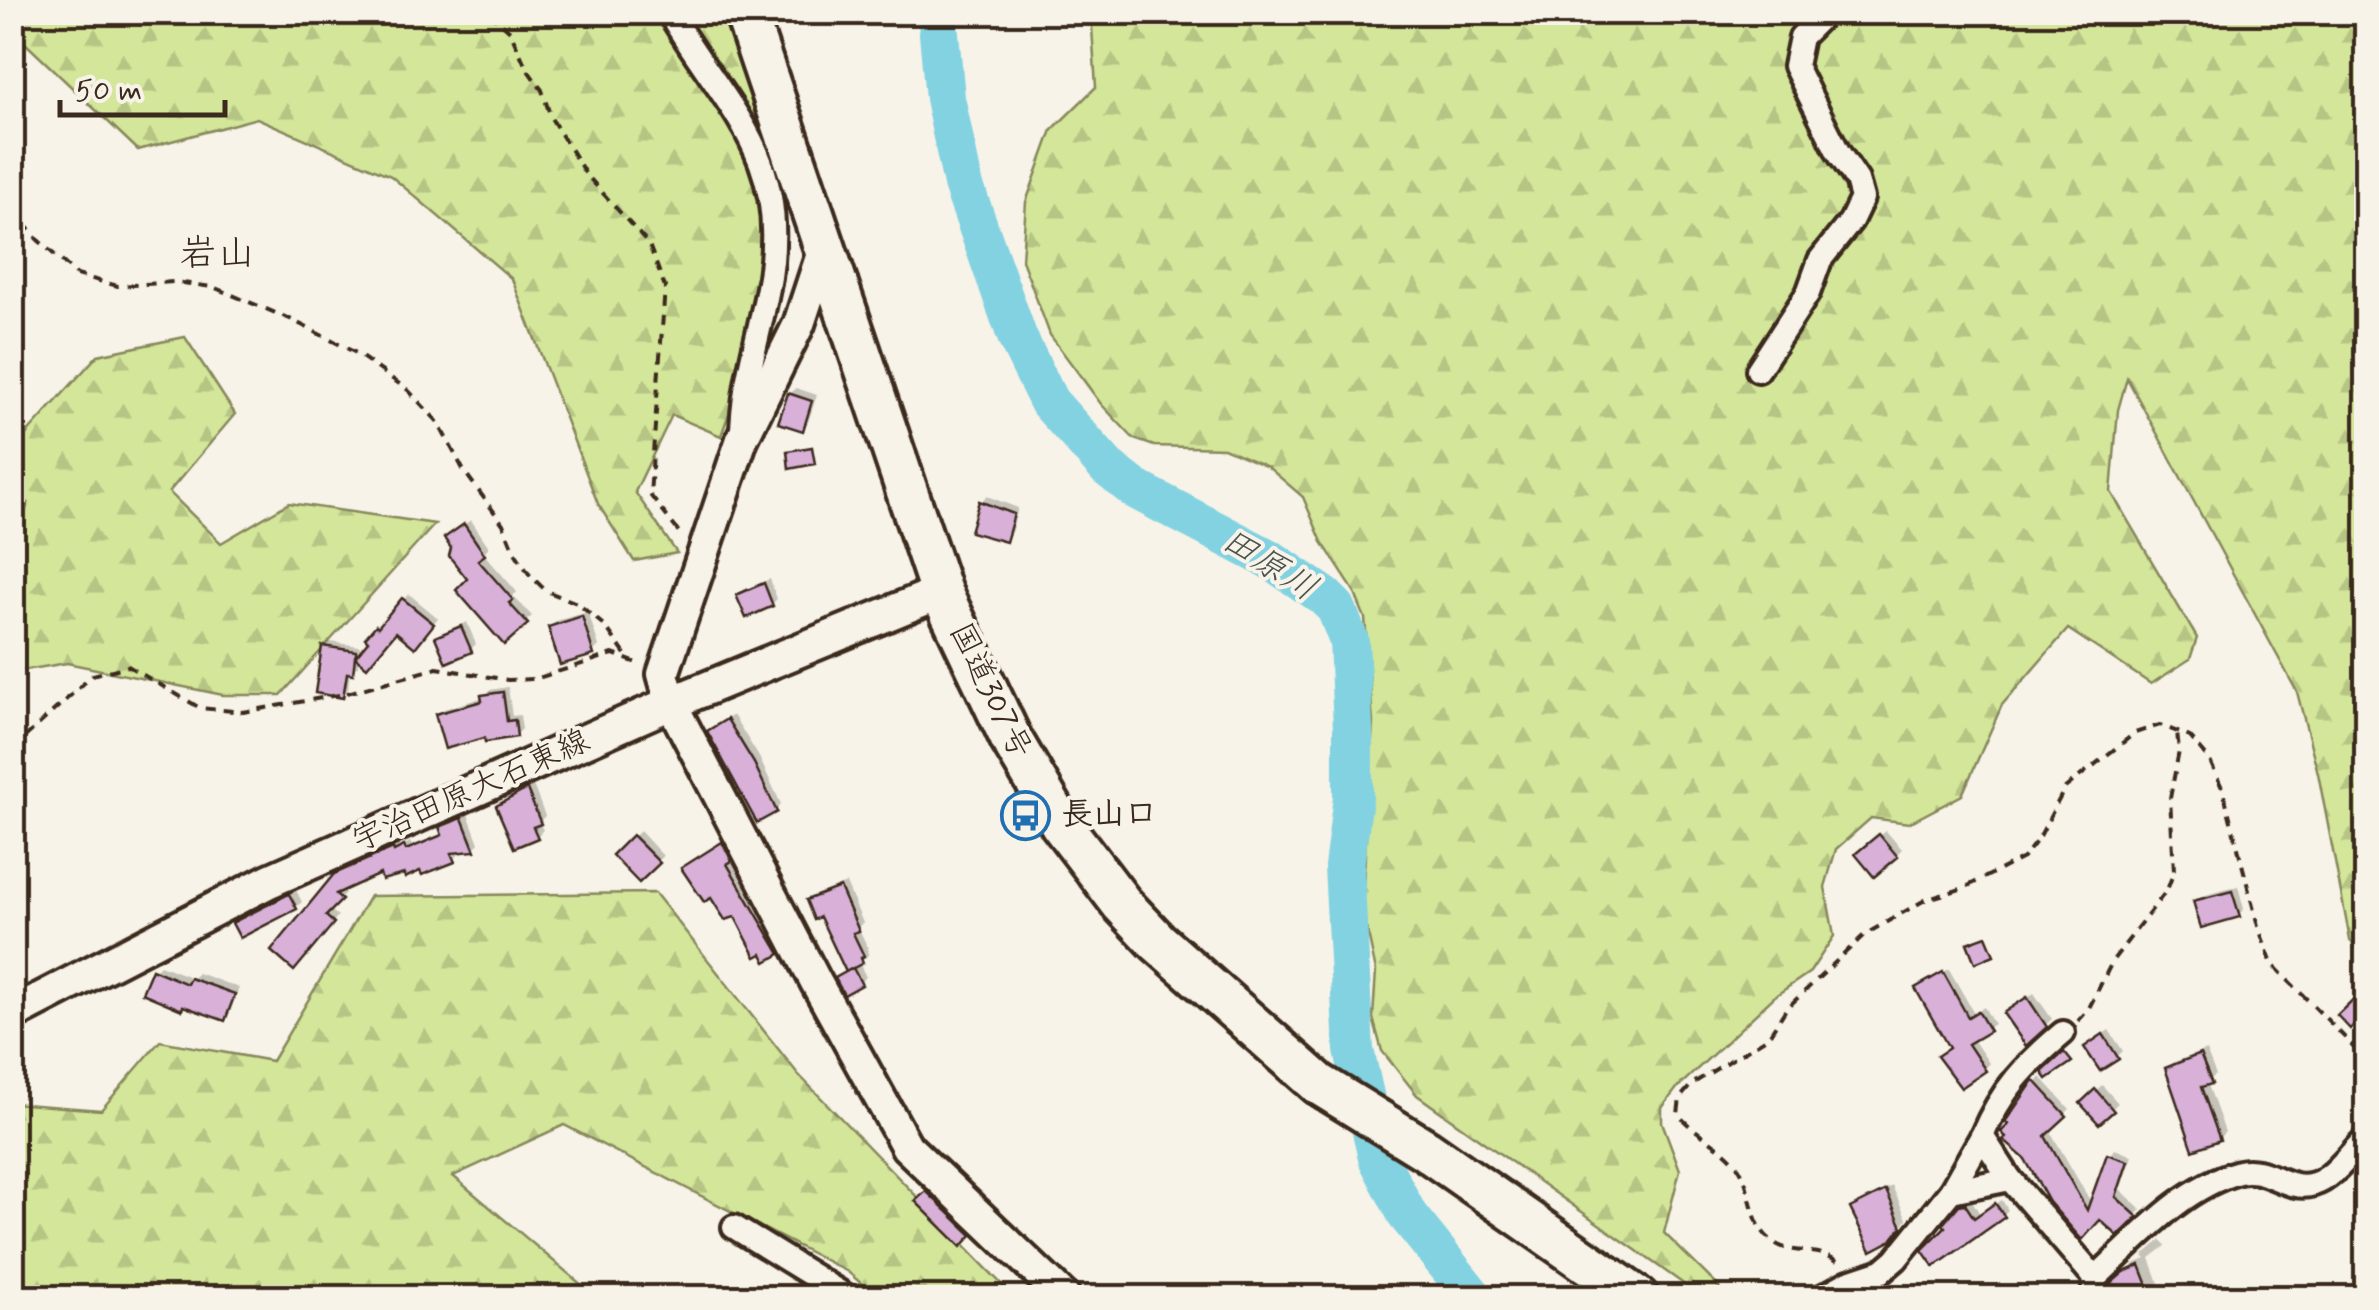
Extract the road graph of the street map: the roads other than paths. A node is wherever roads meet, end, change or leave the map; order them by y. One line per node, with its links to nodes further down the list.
1 (670, 12): 6 (street)
2 (745, 12): 4 (highway, 国道307号)
3 (1826, 12): 5 (street)
4 (824, 248): 6 (street); 7 (highway, 国道307号)
5 (1758, 370)
6 (742, 439): 8 (street)
7 (942, 592): 8 (main road, 宇治田原大石東線); 19 (highway, 国道307号)
8 (667, 688): 9 (main road, 宇治田原大石東線); 18 (street)
9 (12, 1014)
10 (2064, 1033): 11 (street)
11 (1982, 1136): 13 (street); 14 (street)
12 (2366, 1138): 16 (street)
13 (2010, 1179): 14 (street); 16 (street)
14 (1950, 1191): 20 (street)
15 (734, 1227): 17 (street)
16 (2094, 1288)
17 (850, 1298)
18 (1065, 1298)
19 (1638, 1298)
20 (1820, 1298)

